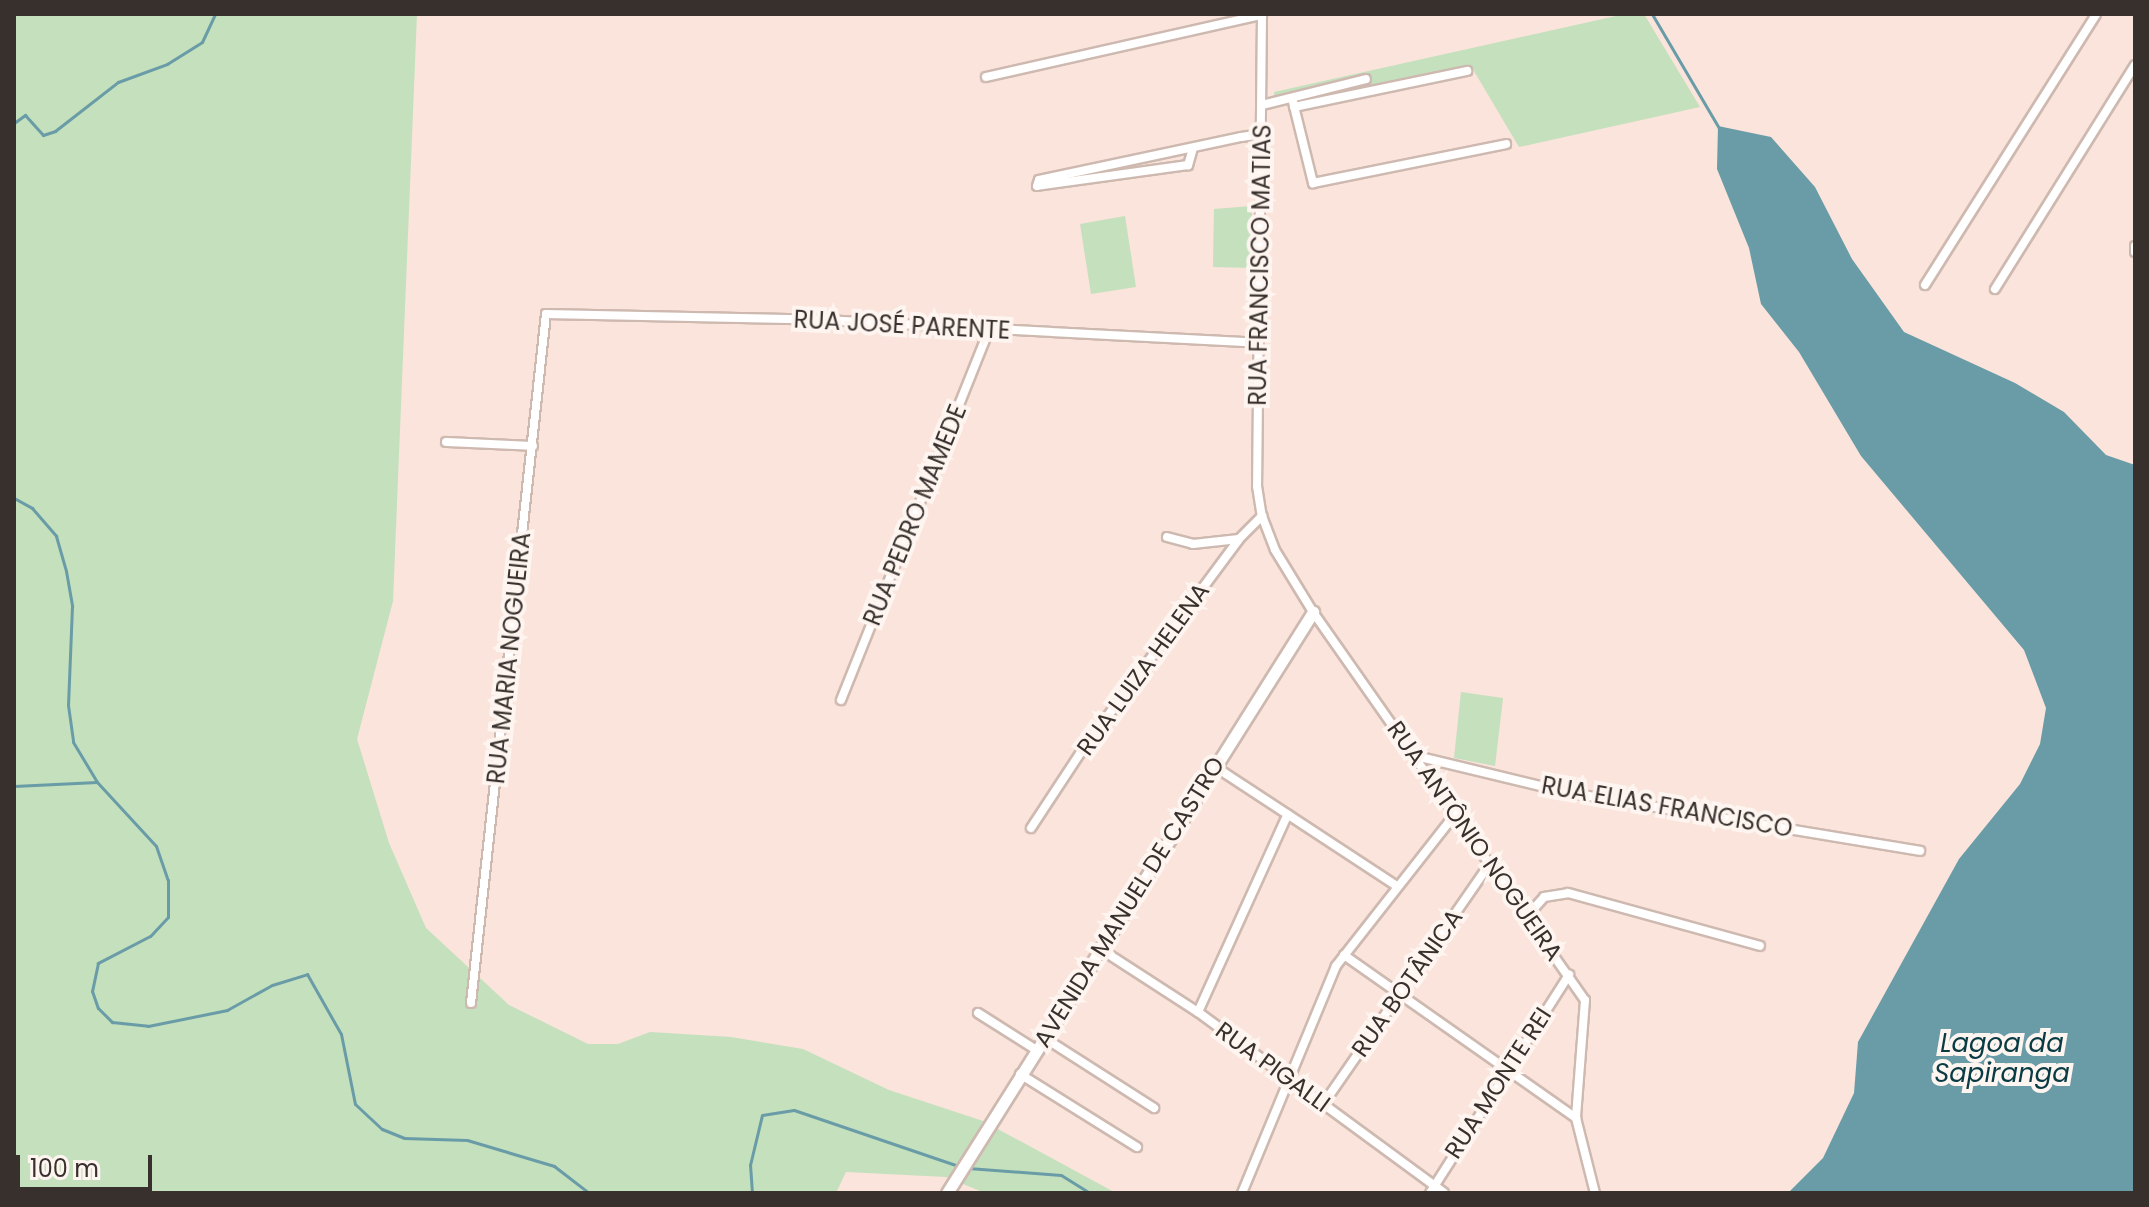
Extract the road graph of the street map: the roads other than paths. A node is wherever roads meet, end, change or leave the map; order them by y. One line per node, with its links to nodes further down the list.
1 (1262, 14): 5 (street); 8 (street, RUA FRANCISCO MATIAS)
2 (2096, 14): 12 (street)
3 (2135, 65): 13 (street)
4 (1467, 71): 7 (street)
5 (986, 77)
6 (1366, 79): 7 (street)
7 (1293, 102): 8 (street); 10 (street)
8 (1262, 105): 9 (street, RUA FRANCISCO MATIAS)
9 (1262, 134): 11 (street); 16 (street, RUA FRANCISCO MATIAS)
10 (1506, 144)
11 (1193, 148): 11 (street)
12 (1925, 285)
13 (1995, 289)
14 (546, 314): 15 (street, RUA JOSÉ PARENTE); 18 (street, RUA MARIA NOGUEIRA)
15 (989, 330): 16 (street, RUA JOSÉ PARENTE); 23 (street, RUA PEDRO MAMEDE)
16 (1258, 343): 19 (street, RUA FRANCISCO MATIAS)
17 (446, 442): 18 (street)
18 (533, 446): 38 (street, RUA MARIA NOGUEIRA)
19 (1262, 516): 21 (street, RUA LUIZA HELENA); 22 (street, RUA ANTÔNIO NOGUEIRA)
20 (1167, 537): 21 (street)
21 (1239, 539): 28 (street, RUA LUIZA HELENA)
22 (1313, 612): 24 (street, RUA ANTÔNIO NOGUEIRA); 25 (street, AVENIDA MANUEL DE CASTRO)
23 (841, 700)
24 (1416, 756): 26 (street, RUA ANTÔNIO NOGUEIRA); 29 (street, RUA ELIAS FRANCISCO)
25 (1214, 766): 27 (street); 34 (street, AVENIDA MANUEL DE CASTRO)
26 (1456, 813): 30 (street, RUA ANTÔNIO NOGUEIRA); 31 (street)
27 (1288, 814): 31 (street); 39 (street)
28 (1031, 828)
29 (1920, 851)
30 (1490, 863): 32 (street, RUA ANTÔNIO NOGUEIRA); 37 (street, RUA BOTÂNICA)
31 (1397, 886): 35 (street)
32 (1528, 915): 33 (street); 36 (street, RUA ANTÔNIO NOGUEIRA)
33 (1760, 946)
34 (1098, 947): 39 (street, RUA PIGALLI); 41 (street, AVENIDA MANUEL DE CASTRO)
35 (1344, 955): 37 (street); 45 (street)
36 (1569, 975): 43 (street, RUA MONTE REI); 48 (street, RUA ANTÔNIO NOGUEIRA)
37 (1400, 994): 43 (street); 46 (street, RUA BOTÂNICA)
38 (471, 1003)
39 (1198, 1012): 45 (street, RUA PIGALLI)
40 (978, 1013): 42 (street)
41 (1043, 1037): 42 (street, AVENIDA MANUEL DE CASTRO); 47 (street)
42 (1035, 1049): 44 (street, AVENIDA MANUEL DE CASTRO)
43 (1505, 1071): 48 (street); 51 (street, RUA MONTE REI)
44 (1020, 1074): 49 (street); 50 (street, AVENIDA MANUEL DE CASTRO)
45 (1288, 1078): 46 (street, RUA PIGALLI); 52 (street)
46 (1324, 1103): 51 (street, RUA PIGALLI)
47 (1154, 1108)
48 (1576, 1118): 54 (street, RUA ANTÔNIO NOGUEIRA)
49 (1137, 1147)
50 (949, 1190)
51 (1431, 1190): 53 (street, RUA PIGALLI)
52 (1242, 1193)
53 (1444, 1193)
54 (1595, 1193)

